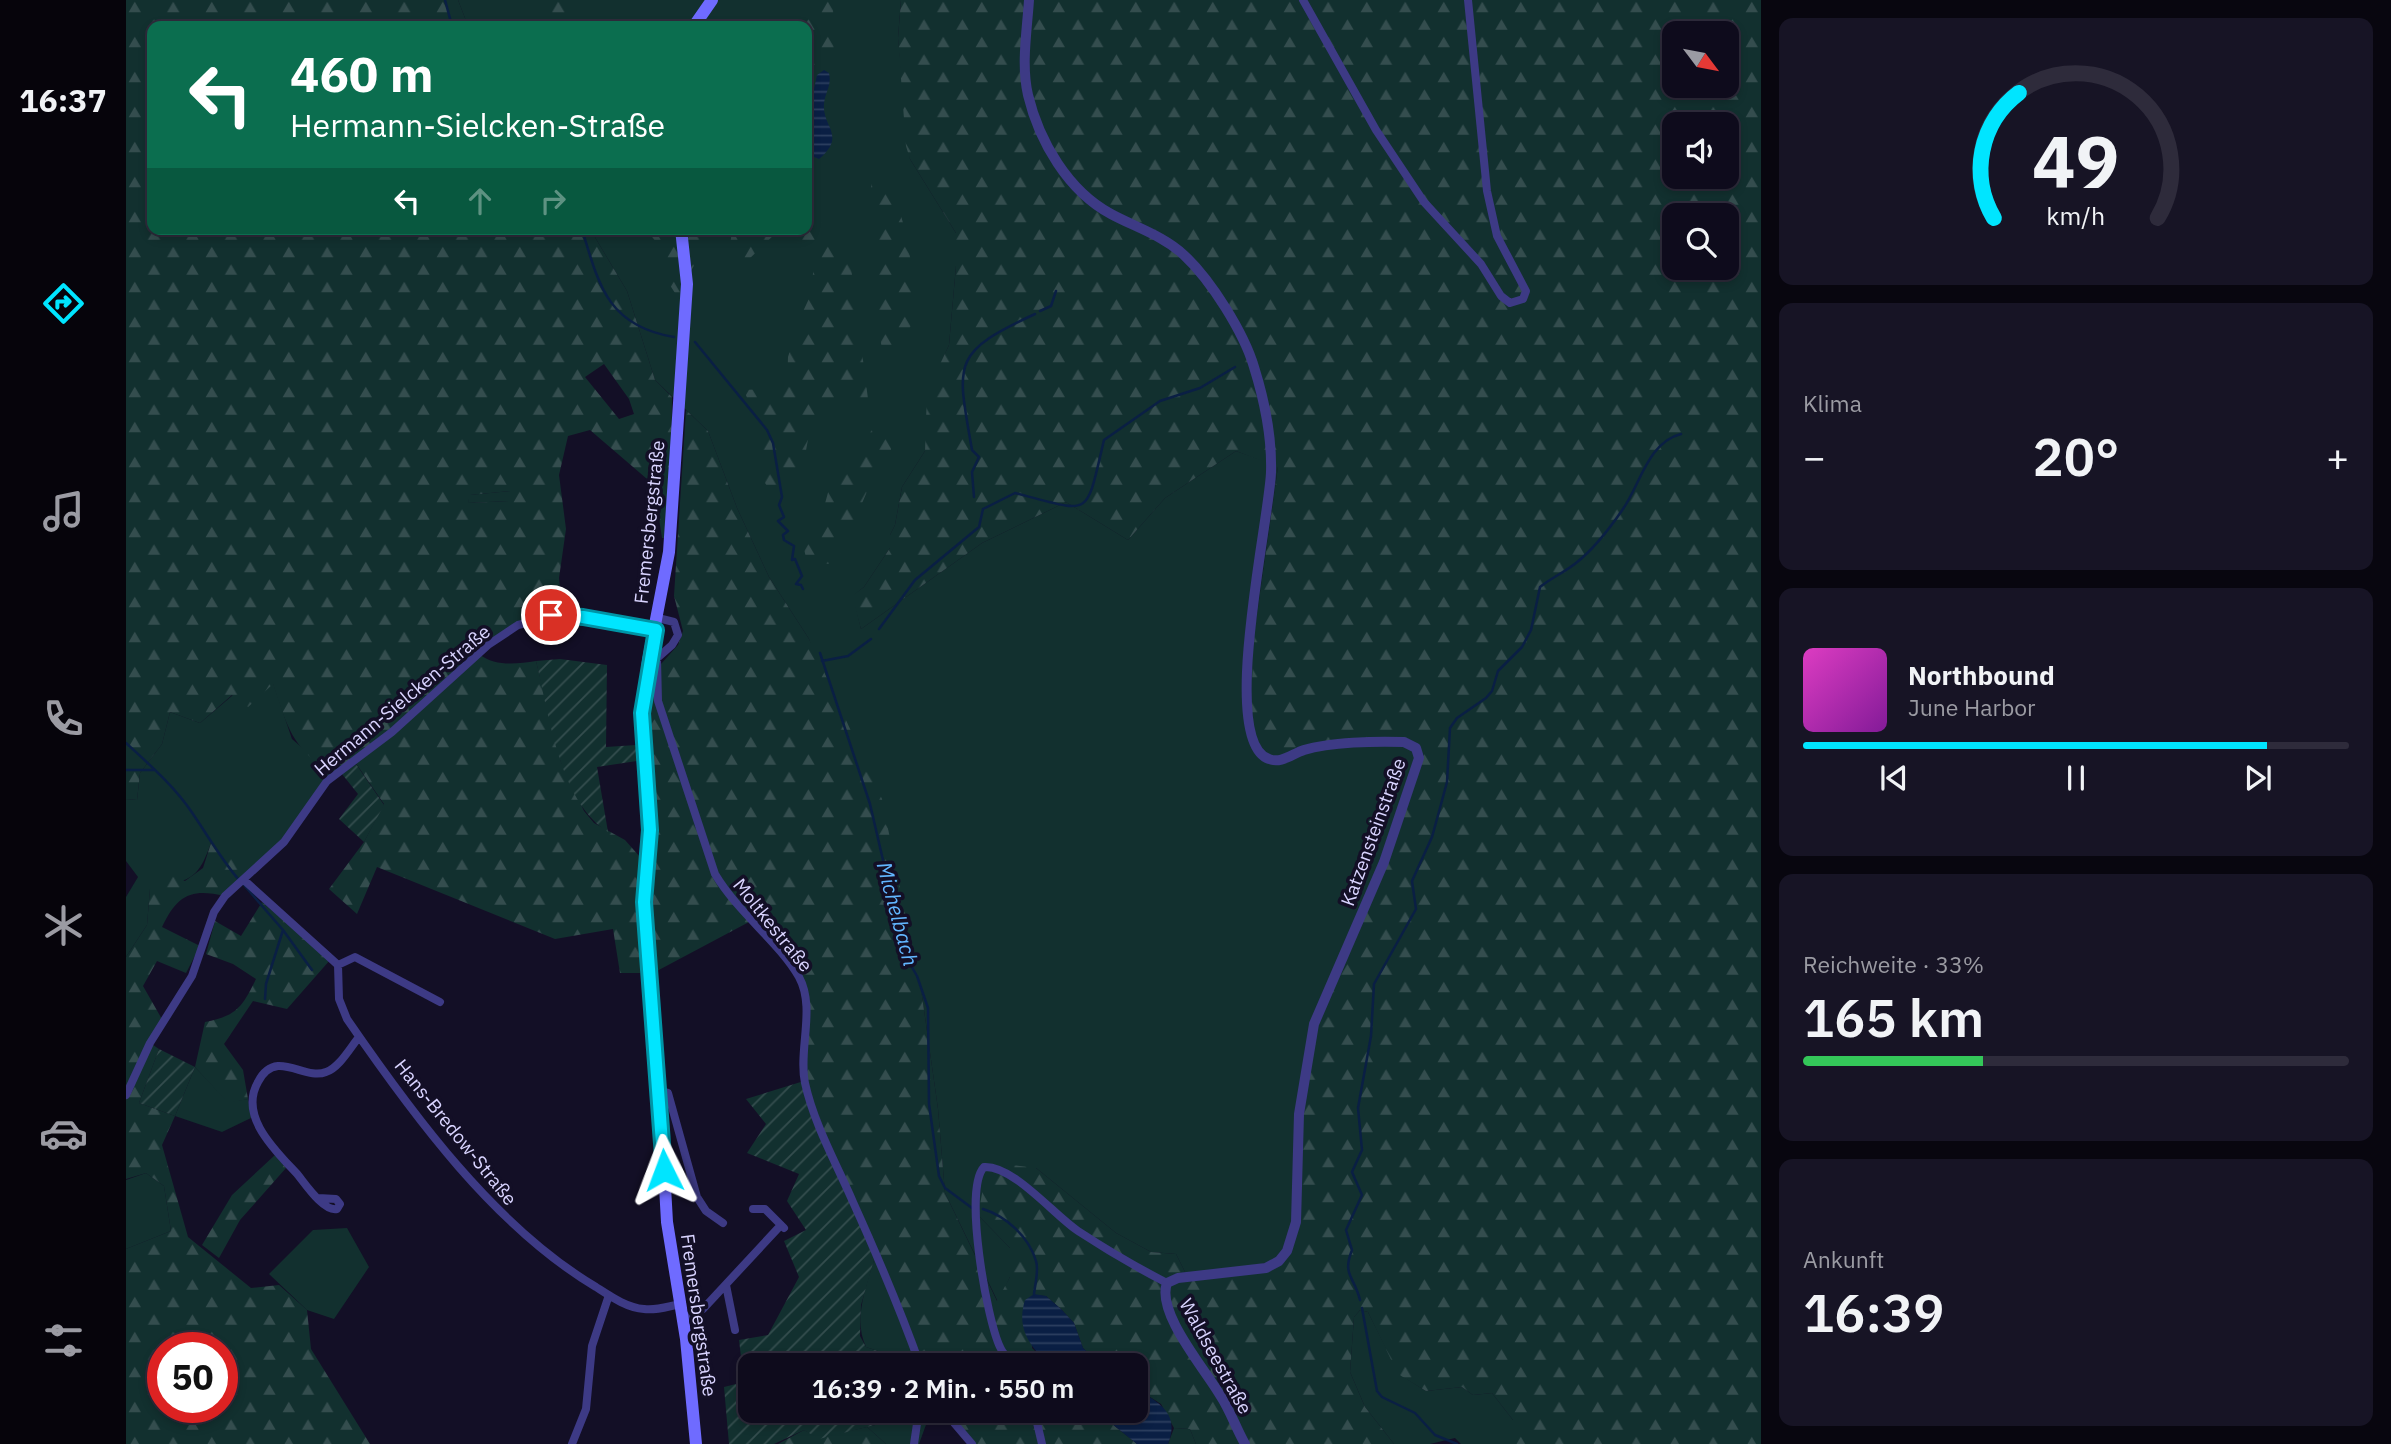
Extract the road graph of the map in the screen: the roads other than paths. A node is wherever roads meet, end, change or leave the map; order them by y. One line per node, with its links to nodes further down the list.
1 (712, 0): 5 (main road)
2 (1028, 0): 18 (street, Katzensteinstraße)
3 (1303, 0): 4 (street)
4 (1468, 0)
5 (697, 21)
6 (682, 235): 7 (main road, Fremersbergstraße)
7 (657, 624): 8 (main road, Fremersbergstraße); 8 (street); 9 (street, Hermann-Sielcken-Straße)
8 (652, 660): 13 (main road, Fremersbergstraße); 24 (street, Moltkestraße)
9 (242, 882): 10 (street); 14 (street, Hermann-Sielcken-Straße)
10 (338, 965): 11 (street); 12 (street, Hans-Bredow-Straße)
11 (440, 1002)
12 (359, 1037): 15 (street); 20 (street, Hans-Bredow-Straße)
13 (660, 1091): 17 (street); 21 (main road, Fremersbergstraße)
14 (126, 1095)
15 (318, 1198)
16 (753, 1209): 19 (street)
17 (723, 1223)
18 (1167, 1283): 25 (street); 34 (street, Waldseestraße)
19 (726, 1285): 22 (street); 23 (street)
20 (608, 1295): 21 (street, Hans-Bredow-Straße); 29 (street)
21 (681, 1304): 22 (main road, Fremersbergstraße)
22 (683, 1318): 30 (main road, Fremersbergstraße)
23 (735, 1331)
24 (915, 1353)
25 (1004, 1353)
26 (917, 1423): 31 (street)
27 (954, 1423): 32 (street)
28 (1037, 1423): 33 (street)
29 (572, 1444)
30 (696, 1444)
31 (914, 1444)
32 (972, 1444)
33 (1042, 1444)
34 (1245, 1444)

